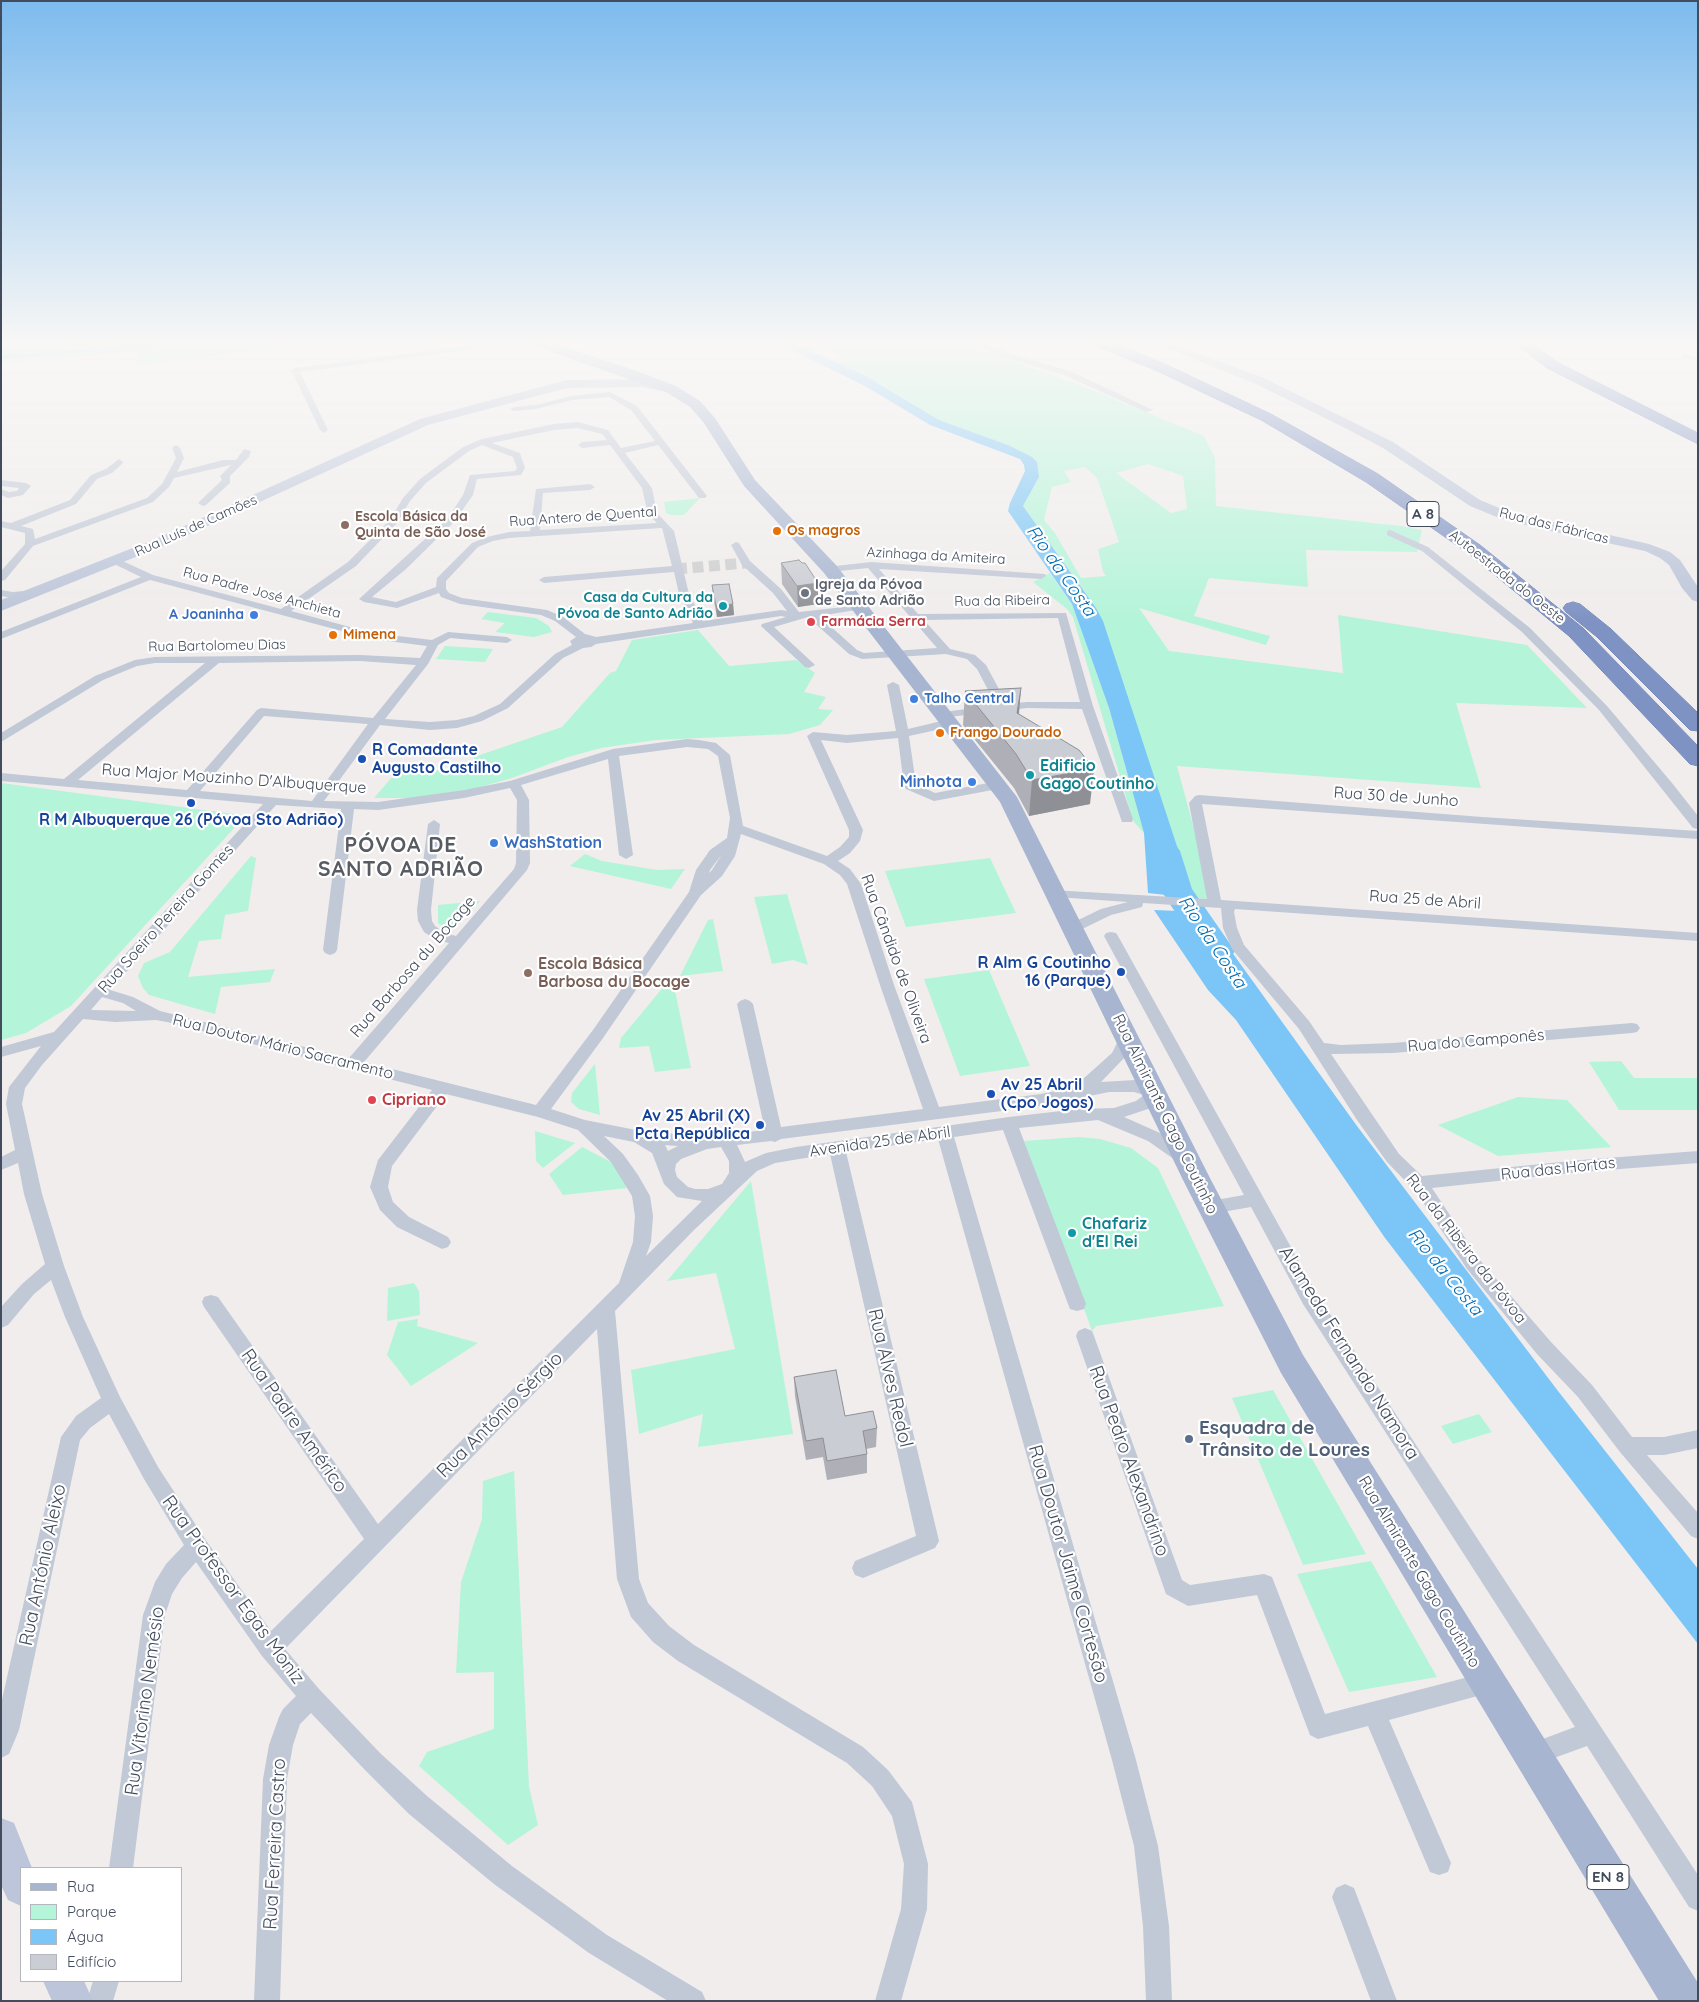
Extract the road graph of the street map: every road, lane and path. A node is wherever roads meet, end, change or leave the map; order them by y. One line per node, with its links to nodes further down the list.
1 (395, 435): 34 (street, Rua Luís de Camões)
2 (512, 435): 9 (street)
3 (608, 435): 10 (street)
4 (655, 435): 11 (street)
5 (718, 435): 37 (main road, Rua Almirante Gago Coutinho / EN 8)
6 (1298, 435): 72 (highway, Autoestrada do Oeste / A 8)
7 (1322, 435): 33 (highway, Autoestrada do Oeste / A 8)
8 (1369, 435): 46 (street, Rua das Fábricas)
9 (482, 442): 42 (street); 49 (street)
10 (613, 442): 12 (street); 15 (street)
11 (660, 442): 15 (street); 22 (street)
12 (582, 444)
13 (176, 448): 18 (street)
14 (247, 451): 17 (street)
15 (620, 451): 25 (street)
16 (119, 462): 26 (street)
17 (239, 462): 18 (street); 23 (street)
18 (171, 476): 27 (street)
19 (1, 483): 21 (street)
20 (590, 487): 29 (street)
21 (1, 492)
22 (702, 496)
23 (203, 503)
24 (1, 524): 26 (street)
25 (665, 525): 29 (street, Rua Antero de Quental); 36 (street)
26 (12, 526): 28 (street)
27 (67, 530): 28 (street); 31 (street)
28 (30, 531): 31 (street)
29 (535, 533): 42 (street, Rua Antero de Quental)
30 (1390, 533): 83 (street)
31 (30, 544): 40 (street)
32 (736, 545): 51 (street)
33 (1497, 546)
34 (116, 561): 39 (street, Rua Padre José Anchieta); 43 (street, Rua Luís de Camões)
35 (871, 566): 37 (street, Azinhaga da Amiteira); 38 (street, Azinhaga da Amiteira); 52 (street)
36 (676, 569): 41 (street); 53 (street)
37 (830, 569): 48 (main road, Rua Almirante Gago Coutinho / EN 8)
38 (1041, 576)
39 (148, 577): 49 (street, Rua Padre José Anchieta); 54 (street)
40 (1, 578)
41 (544, 580)
42 (441, 589): 56 (street)
43 (40, 592): 44 (street); 47 (street, Rua Luís de Camões)
44 (1, 593)
45 (1558, 596): 68 (highway, Autoestrada do Oeste)
46 (1698, 597)
47 (1, 606)
48 (858, 607): 50 (street); 59 (main road, Rua Almirante Gago Coutinho / EN 8)
49 (282, 613): 57 (street, Rua Padre José Anchieta)
50 (811, 614): 51 (street); 59 (street)
51 (796, 616): 53 (street); 62 (street)
52 (915, 617): 58 (street); 64 (street, Rua da Ribeira)
53 (700, 625): 56 (street)
54 (1, 636)
55 (507, 640): 57 (street)
56 (581, 641): 67 (street)
57 (434, 643): 61 (street)
58 (946, 650): 59 (street); 65 (street)
59 (894, 654): 66 (main road, Rua Almirante Gago Coutinho / EN 8)
60 (215, 660): 61 (street, Rua Bartolomeu Dias); 70 (street, Rua Bartolomeu Dias); 74 (street)
61 (424, 662): 67 (street)
62 (809, 665)
63 (893, 684): 69 (street)
64 (1088, 706): 65 (street); 81 (street, Rua da Ribeira)
65 (1003, 708): 66 (street)
66 (947, 720): 69 (street); 76 (main road, Rua Almirante Gago Coutinho / EN 8)
67 (376, 722): 77 (street); 79 (street)
68 (1698, 725)
69 (903, 734): 76 (street); 87 (street)
70 (1, 738)
71 (613, 754): 75 (street, Rua Major Mouzinho D'Albuquerque); 84 (street, Rua Major Mouzinho D'Albuquerque); 86 (street)
72 (1698, 759)
73 (1, 777): 74 (street, Rua Major Mouzinho D'Albuquerque)
74 (68, 782): 77 (street, Rua Major Mouzinho D'Albuquerque)
75 (513, 784): 80 (street, Rua Major Mouzinho D'Albuquerque); 94 (street, Rua Barbosa du Bocage)
76 (999, 785): 88 (main road, Rua Almirante Gago Coutinho / EN 8)
77 (191, 793): 78 (street, Rua Major Mouzinho D'Albuquerque)
78 (272, 801): 79 (street, Rua Major Mouzinho D'Albuquerque); 96 (street, Rua Soeiro Pereira Gomes)
79 (315, 805): 80 (street, Rua Major Mouzinho D'Albuquerque)
80 (348, 806): 95 (street)
81 (1127, 819)
82 (434, 824): 94 (street)
83 (1698, 825)
84 (734, 834): 87 (street, Rua Cândido de Oliveira); 109 (street)
85 (1698, 835): 90 (street, Rua 30 de Junho)
86 (626, 855)
87 (829, 861): 110 (street, Rua Cândido de Oliveira)
88 (1056, 893): 89 (street, Rua 25 de Abril); 91 (main road, Rua Almirante Gago Coutinho / EN 8)
89 (1150, 901): 90 (street, Rua 25 de Abril); 91 (street, Rua 25 de Abril)
90 (1217, 904): 93 (street, Rua 25 de Abril); 103 (street, Rua da Ribeira da Póvoa)
91 (1073, 928): 102 (main road, Rua Almirante Gago Coutinho / EN 8)
92 (1111, 936): 128 (street, Alameda Fernando Namora)
93 (1698, 937)
94 (460, 941): 105 (street, Rua Barbosa du Bocage)
95 (330, 950)
96 (101, 992): 98 (street, Rua Soeiro Pereira Gomes); 99 (street, Rua Doutor Mário Sacramento)
97 (744, 1004): 116 (street)
98 (78, 1014): 99 (street, Rua Doutor Mário Sacramento); 101 (street, Rua Soeiro Pereira Gomes)
99 (156, 1015): 105 (street, Rua Doutor Mário Sacramento)
100 (1632, 1028): 103 (street, Rua do Camponês)
101 (59, 1036): 104 (street); 120 (street, Rua Professor Egas Moniz)
102 (1127, 1037): 107 (street, Avenida 25 de Abril); 108 (main road, Rua Almirante Gago Coutinho / EN 8)
103 (1320, 1048): 125 (street, Rua da Ribeira da Póvoa)
104 (1, 1052)
105 (352, 1064): 106 (street, Rua Doutor Mário Sacramento)
106 (442, 1088): 109 (street, Rua Doutor Mário Sacramento); 131 (street)
107 (1074, 1093): 108 (street, Avenida 25 de Abril); 110 (street, Avenida 25 de Abril); 111 (street)
108 (1156, 1094): 111 (street, Avenida 25 de Abril); 122 (main road, Rua Almirante Gago Coutinho / EN 8)
109 (540, 1112): 113 (street, Rua Doutor Mário Sacramento)
110 (933, 1114): 116 (street, Avenida 25 de Abril)
111 (1085, 1116): 112 (street, Avenida 25 de Abril); 122 (street, Avenida 25 de Abril)
112 (1010, 1123): 114 (street, Avenida 25 de Abril); 135 (street)
113 (584, 1126): 115 (street, Avenida 25 de Abril); 133 (street)
114 (944, 1133): 119 (street, Avenida 25 de Abril); 166 (street, Rua Doutor Jaime Cortesão)
115 (636, 1136): 118 (street, Avenida 25 de Abril); 124 (street, Avenida 25 de Abril)
116 (775, 1136): 117 (street, Avenida 25 de Abril)
117 (727, 1142): 118 (street, Avenida 25 de Abril); 126 (street)
118 (707, 1143): 124 (street)
119 (837, 1148): 126 (street, Avenida 25 de Abril); 145 (street, Rua Alves Redol)
120 (24, 1153): 123 (street); 132 (street, Rua Professor Egas Moniz)
121 (1698, 1157): 125 (street, Rua das Hortas)
122 (1187, 1160): 129 (main road, Rua Almirante Gago Coutinho / EN 8)
123 (1, 1164)
124 (666, 1171): 127 (street)
125 (1418, 1183): 141 (street, Rua da Ribeira da Póvoa)
126 (728, 1186): 127 (street); 130 (street, Rua António Sérgio)
127 (683, 1192): 130 (street)
128 (1256, 1199): 129 (street); 150 (street, Alameda Fernando Namora)
129 (1211, 1208): 147 (main road, Rua Almirante Gago Coutinho / EN 8)
130 (688, 1225): 133 (street, Rua António Sérgio)
131 (442, 1242)
132 (55, 1266): 137 (street); 139 (street, Rua Professor Egas Moniz)
133 (627, 1286): 136 (street, Rua António Sérgio)
134 (211, 1302): 143 (street, Rua Padre Américo)
135 (1077, 1304)
136 (605, 1308): 143 (street, Rua António Sérgio); 165 (street)
137 (1, 1320)
138 (1084, 1336): 149 (street, Rua Pedro Alexandrino)
139 (112, 1401): 144 (street, Rua Professor Egas Moniz); 151 (street, Rua António Aleixo)
140 (1698, 1439): 141 (street)
141 (1627, 1446): 142 (street, Rua da Ribeira da Póvoa)
142 (1698, 1529)
143 (377, 1540): 146 (street, Rua António Sérgio)
144 (198, 1546): 146 (street, Rua Professor Egas Moniz); 155 (street, Rua Vitorino Nemésio)
145 (863, 1568)
146 (270, 1648): 148 (street, Rua Professor Egas Moniz)
147 (1488, 1684): 149 (street); 152 (main road, Rua Almirante Gago Coutinho / EN 8)
148 (311, 1697): 163 (street, Rua Ferreira Castro); 164 (street, Rua Professor Egas Moniz)
149 (1374, 1712): 154 (street)
150 (1592, 1733): 152 (street); 158 (street, Alameda Fernando Namora)
151 (1, 1746)
152 (1532, 1754): 168 (main road, Rua Almirante Gago Coutinho / EN 8)
153 (1, 1836): 156 (street)
154 (1439, 1863)
155 (121, 1867)
156 (20, 1884)
157 (1345, 1897): 167 (street)
158 (1698, 1898)
159 (64, 1982): 161 (street)
160 (106, 1982): 162 (street)
161 (73, 2001)
162 (100, 2001)
163 (266, 2001)
164 (693, 2001)
165 (888, 2001)
166 (1159, 2001)
167 (1384, 2001)
168 (1684, 2001)

